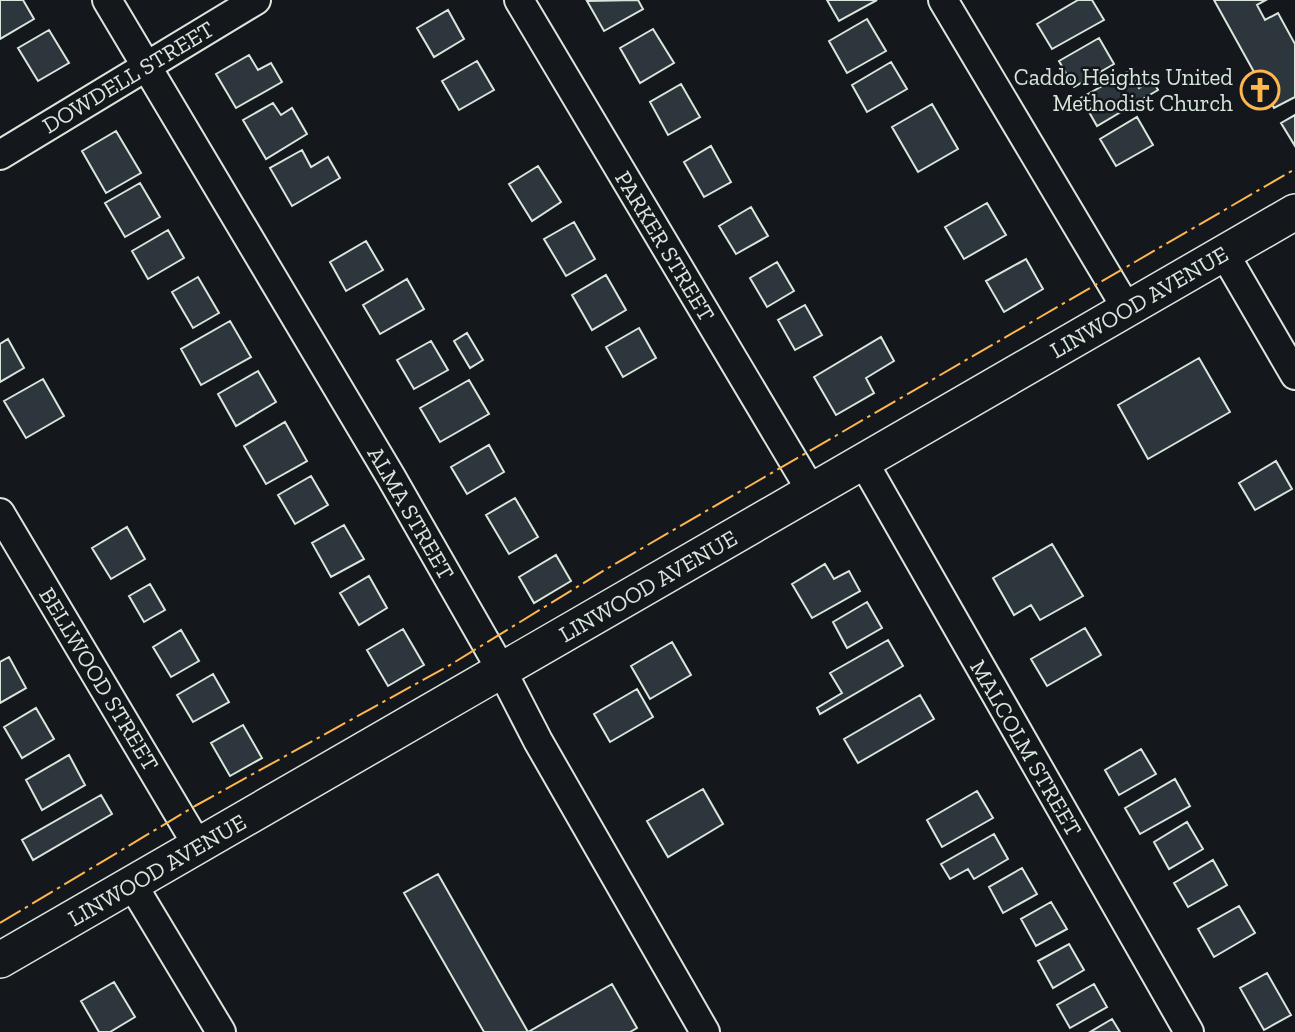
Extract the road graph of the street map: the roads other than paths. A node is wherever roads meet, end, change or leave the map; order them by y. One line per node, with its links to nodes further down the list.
1 (107, 0): 5 (street, ALMA STREET)
2 (256, 0): 5 (street, DOWDELL STREET)
3 (519, 0): 12 (street, PARKER STREET)
4 (943, 0): 9 (street)
5 (147, 65): 6 (street, DOWDELL STREET); 14 (street, ALMA STREET)
6 (0, 155)
7 (1295, 212): 8 (main road, LINWOOD AVENUE)
8 (1224, 253): 9 (main road, LINWOOD AVENUE); 10 (street)
9 (1127, 309): 11 (main road, LINWOOD AVENUE)
10 (1295, 375)
11 (864, 463): 12 (main road, LINWOOD AVENUE); 20 (street, MALCOLM STREET)
12 (812, 492): 14 (main road, LINWOOD AVENUE)
13 (0, 513): 15 (street, BELLWOOD STREET)
14 (502, 671): 15 (main road, LINWOOD AVENUE); 19 (street, ALMA STREET)
15 (198, 846): 16 (main road, LINWOOD AVENUE)
16 (132, 884): 17 (main road, LINWOOD AVENUE); 18 (street)
17 (0, 960)
18 (221, 1032)
19 (705, 1032)
20 (1189, 1032)

